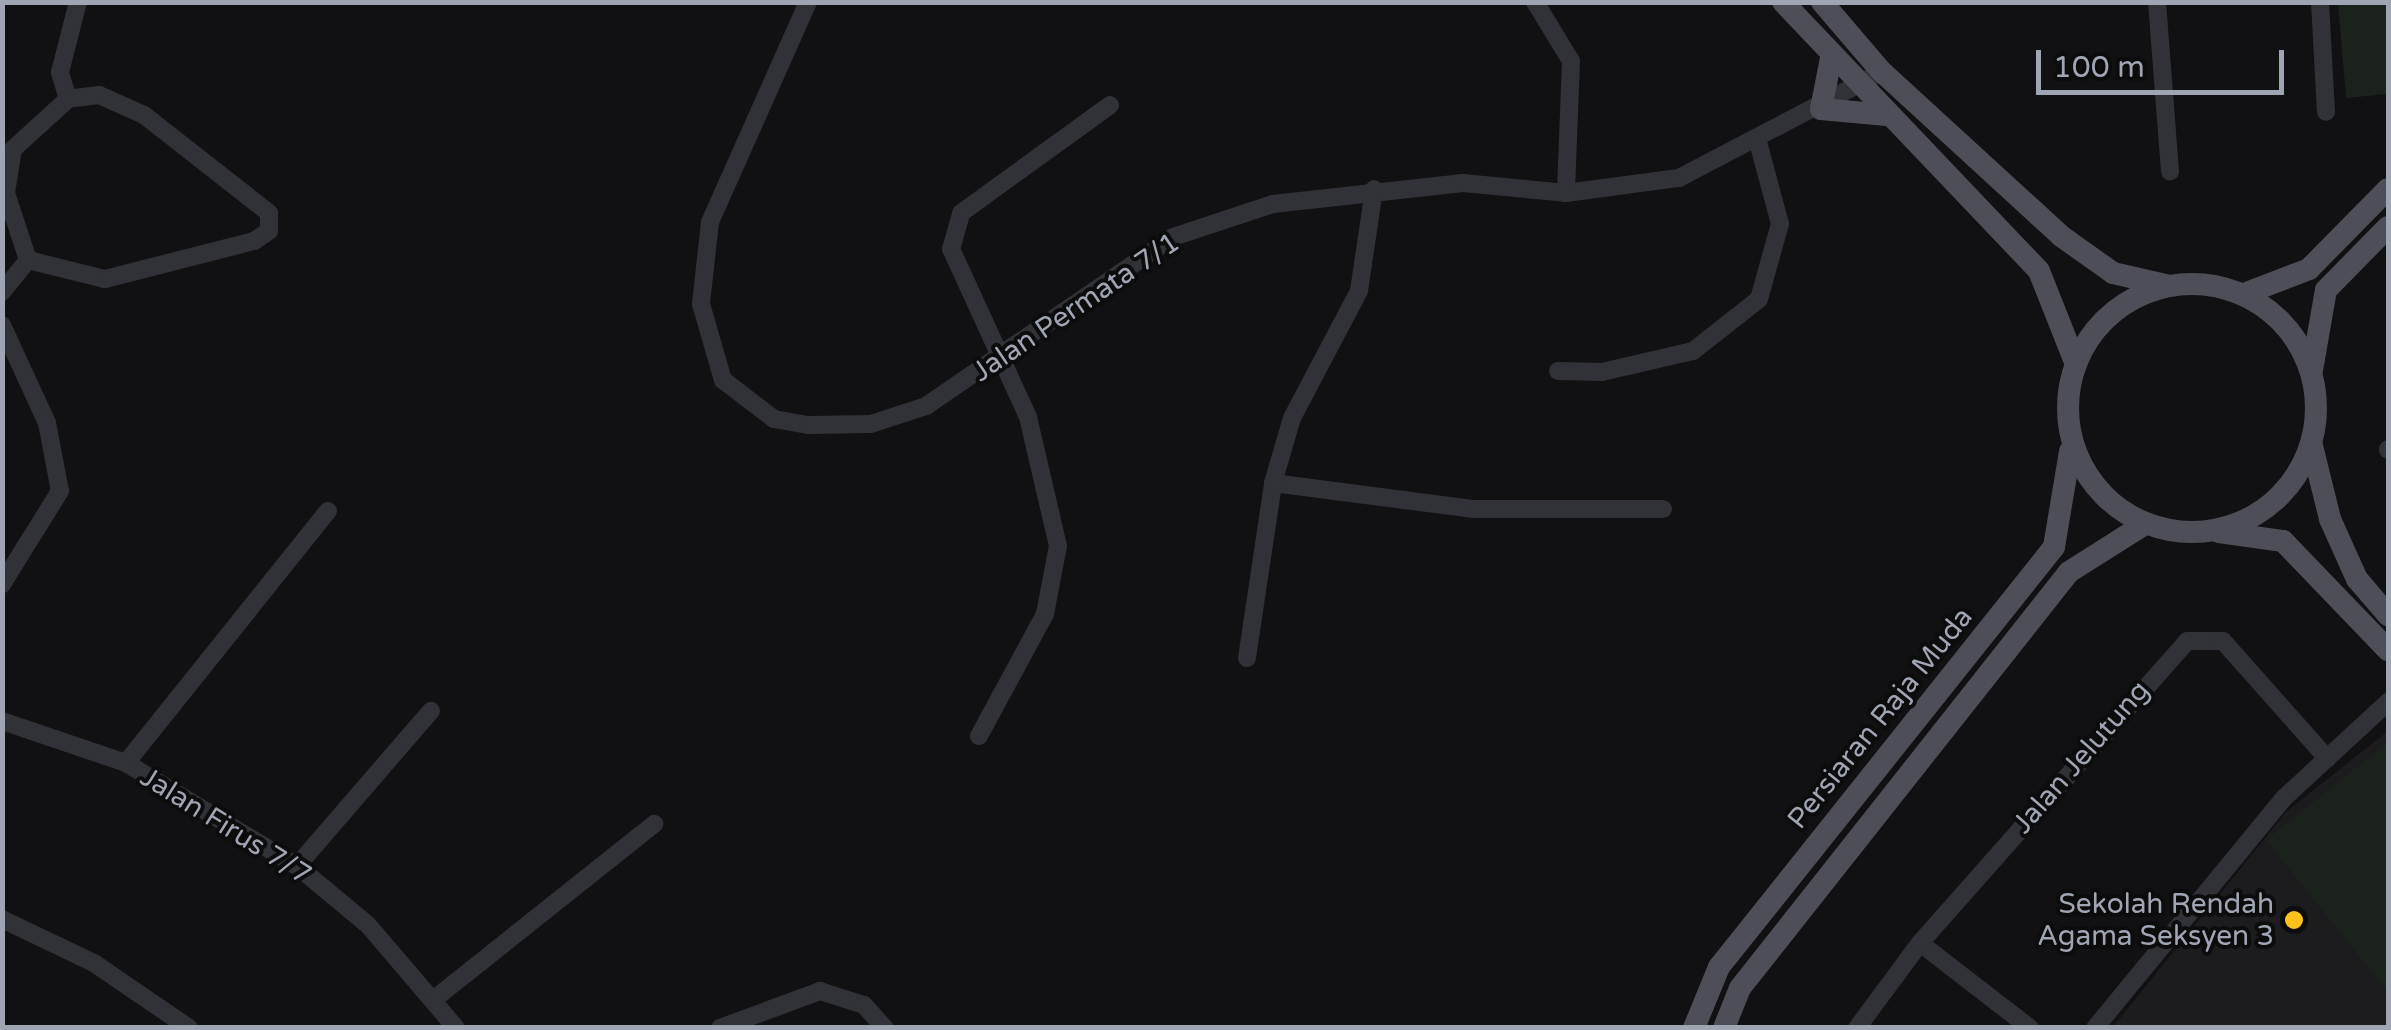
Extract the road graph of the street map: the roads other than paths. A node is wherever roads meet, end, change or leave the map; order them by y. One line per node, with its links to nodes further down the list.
1 (78, 2): 11 (street)
2 (808, 2): 27 (street, Jalan Permata 7/1)
3 (1535, 2): 20 (street)
4 (1783, 2): 8 (main road)
5 (1822, 2): 9 (main road)
6 (2157, 2): 17 (street)
7 (2320, 2): 14 (street)
8 (1830, 58): 10 (main road); 13 (main road)
9 (1880, 70): 10 (street, Jalan Permata 7/1); 23 (main road)
10 (1860, 86): 13 (street, Jalan Permata 7/1); 15 (main road)
11 (68, 99): 22 (street); 22 (street)
12 (1110, 105): 27 (street)
13 (1821, 109): 15 (main road); 16 (street, Jalan Permata 7/1)
14 (2326, 112)
15 (1887, 115): 28 (main road)
16 (1758, 142): 20 (street, Jalan Permata 7/1); 30 (street)
17 (2170, 172)
18 (1374, 189): 20 (street, Jalan Permata 7/1); 27 (street, Jalan Permata 7/1); 33 (street)
19 (2388, 189): 25 (main road)
20 (1566, 193)
21 (2388, 227): 29 (main road)
22 (28, 260): 24 (street)
23 (2166, 285): 25 (main road); 28 (main road)
24 (2, 292)
25 (2244, 294): 29 (main road)
26 (2, 325): 38 (street)
27 (1006, 357): 45 (street)
28 (2075, 362): 31 (main road)
29 (2312, 370): 32 (main road)
30 (1558, 371)
31 (2069, 432): 36 (main road); 57 (main road, Persiaran Raja Muda)
32 (2312, 446): 37 (main road); 39 (main road)
33 (1274, 483): 34 (street); 41 (street)
34 (1662, 509)
35 (328, 511): 47 (street)
36 (2145, 524): 37 (main road); 58 (main road, Persiaran Raja Muda)
37 (2212, 531): 40 (main road)
38 (2, 584)
39 (2388, 615)
40 (2388, 650)
41 (1248, 658)
42 (2388, 702): 46 (street)
43 (431, 712): 49 (street)
44 (2, 722): 47 (street, Jalan Firus 7/7)
45 (980, 736)
46 (2327, 758): 51 (street, Jalan Jelutung); 61 (street)
47 (126, 763): 49 (street, Jalan Firus 7/7)
48 (654, 824): 52 (street)
49 (297, 866): 52 (street, Jalan Firus 7/7)
50 (2, 919): 53 (street)
51 (1920, 942): 59 (street, Jalan Jelutung); 60 (street)
52 (434, 1000): 54 (street, Jalan Firus 7/7)
53 (190, 1028)
54 (456, 1028)
55 (720, 1028): 56 (street)
56 (885, 1028)
57 (1694, 1028)
58 (1724, 1028)
59 (1857, 1028)
60 (2030, 1028)
61 (2095, 1028)

